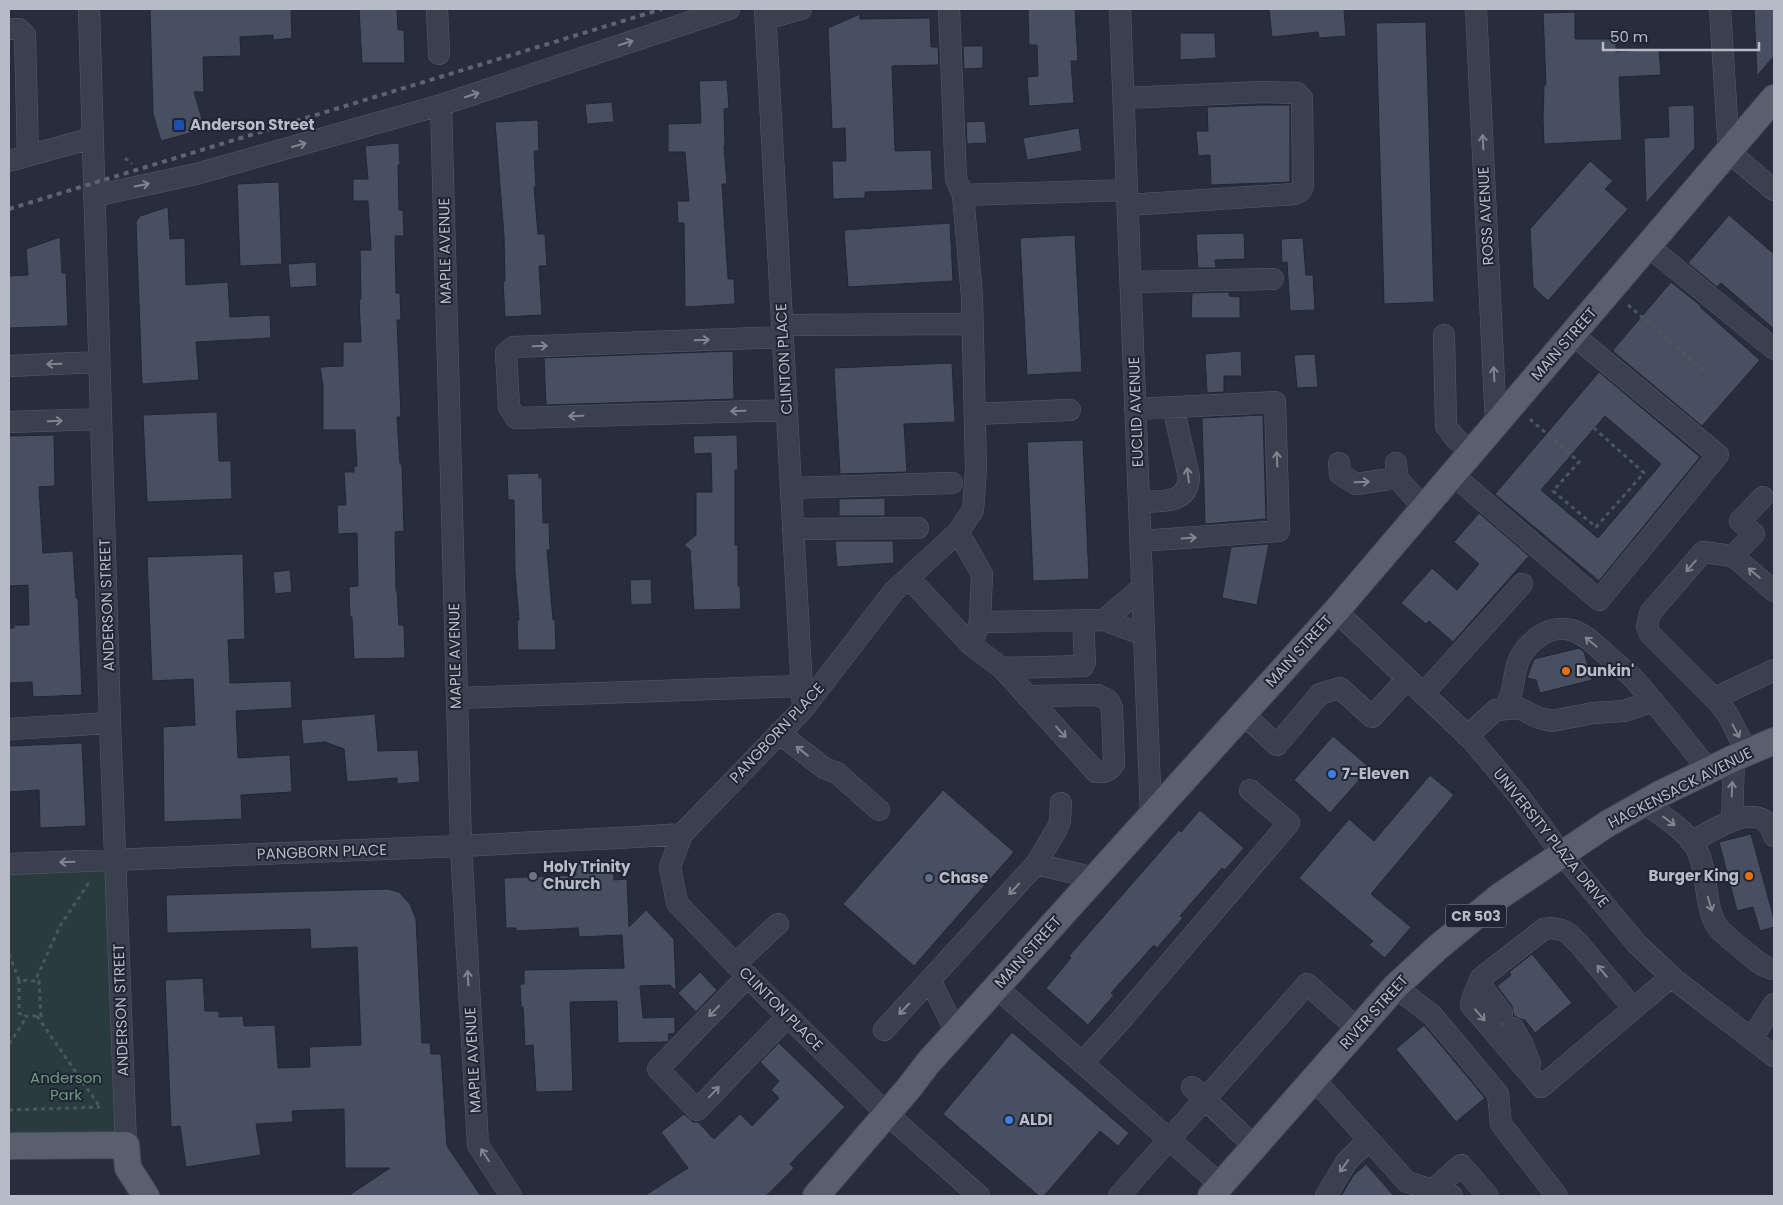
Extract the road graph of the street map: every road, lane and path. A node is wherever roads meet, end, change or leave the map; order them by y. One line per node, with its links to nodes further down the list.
1 (89, 9): 16 (street, ANDERSON STREET)
2 (436, 9): 11 (street)
3 (729, 9): 15 (street, one-way to 3)
4 (801, 9): 9 (street)
5 (949, 9): 22 (street, PANGBORN PLACE)
6 (1120, 9): 13 (street, EUCLID AVENUE)
7 (1476, 9): 45 (street, ROSS AVENUE, one-way to 7)
8 (1720, 9): 17 (street)
9 (765, 14): 30 (street, CLINTON PLACE)
10 (9, 30): 12 (street)
11 (439, 54)
12 (18, 85): 18 (street)
13 (1124, 98): 24 (street, EUCLID AVENUE); 24 (street)
14 (1774, 98): 17 (main road, MAIN STREET)
15 (441, 105): 23 (street, one-way to 15); 75 (street, MAPLE AVENUE)
16 (92, 138): 18 (street); 23 (street, ANDERSON STREET)
17 (1729, 152): 21 (street); 25 (main road, MAIN STREET)
18 (19, 158)
19 (126, 158): 20 (path)
20 (132, 164)
21 (1774, 190)
22 (963, 195): 24 (street); 29 (street, PANGBORN PLACE)
23 (94, 196): 34 (street, ANDERSON STREET)
24 (1128, 197): 27 (street, EUCLID AVENUE)
25 (1648, 246): 28 (main road, MAIN STREET); 33 (street)
26 (1274, 279): 27 (street)
27 (1131, 282): 39 (street, EUCLID AVENUE)
28 (1610, 290): 31 (main road, MAIN STREET); 36 (path)
29 (972, 324): 30 (street); 42 (street, PANGBORN PLACE)
30 (782, 331): 40 (street, CLINTON PLACE); 40 (street, one-way to 30)
31 (1572, 334): 37 (main road, MAIN STREET); 49 (street)
32 (1444, 335): 47 (street)
33 (1774, 349)
34 (99, 362): 35 (street, one-way to 35); 43 (street, ANDERSON STREET)
35 (9, 366)
36 (1703, 370)
37 (1513, 404): 45 (main road, MAIN STREET); 46 (path)
38 (1173, 407): 39 (street); 53 (street, one-way to 38); 58 (street, one-way to 38)
39 (1136, 409): 53 (street, EUCLID AVENUE)
40 (787, 410): 51 (street, CLINTON PLACE)
41 (1070, 410): 42 (street)
42 (975, 414): 57 (street, PANGBORN PLACE)
43 (101, 419): 44 (street, one-way to 43); 81 (street, ANDERSON STREET)
44 (9, 422)
45 (1496, 423): 47 (main road, MAIN STREET)
46 (1594, 428)
47 (1471, 452): 49 (main road, MAIN STREET)
48 (1339, 463): 54 (street, one-way to 54)
49 (1452, 474): 54 (main road, MAIN STREET)
50 (952, 483): 51 (street)
51 (791, 488): 56 (street, CLINTON PLACE)
52 (1763, 496): 59 (street)
53 (1139, 502): 58 (street, EUCLID AVENUE)
54 (1424, 508): 64 (main road, MAIN STREET)
55 (918, 528): 56 (street)
56 (793, 529): 72 (street, CLINTON PLACE)
57 (958, 532): 60 (street, PANGBORN PLACE); 66 (street)
58 (1141, 541): 62 (street, EUCLID AVENUE)
59 (1733, 556): 63 (street, one-way to 59); 76 (street, one-way to 76)
60 (909, 578): 68 (street); 78 (street, PANGBORN PLACE)
61 (1522, 584): 73 (street)
62 (1142, 588): 65 (street); 67 (street, EUCLID AVENUE)
63 (1774, 591)
64 (1336, 611): 71 (street, UNIVERSITY PLAZA DRIVE); 80 (main road, MAIN STREET)
65 (1094, 620): 66 (street); 67 (street); 69 (street)
66 (980, 622): 68 (street)
67 (1144, 635): 92 (street, EUCLID AVENUE)
68 (972, 645): 69 (street)
69 (1002, 668): 74 (street)
70 (1774, 670): 76 (street)
71 (1407, 679): 73 (street, UNIVERSITY PLAZA DRIVE); 80 (street)
72 (801, 686): 75 (street); 78 (street, CLINTON PLACE)
73 (1423, 694): 84 (street, UNIVERSITY PLAZA DRIVE)
74 (1028, 696): 74 (street, one-way to 74)
75 (456, 698): 97 (street, MAPLE AVENUE)
76 (1714, 698): 86 (street, one-way to 86)
77 (1651, 700): 79 (street); 79 (street, one-way to 79); 87 (street)
78 (803, 709): 83 (street, PANGBORN PLACE)
79 (1503, 709): 84 (street)
80 (1243, 714): 92 (main road, MAIN STREET)
81 (110, 723): 82 (street); 99 (street, ANDERSON STREET)
82 (9, 729)
83 (779, 733): 91 (street, one-way to 83); 94 (street, PANGBORN PLACE)
84 (1467, 736): 98 (street, UNIVERSITY PLAZA DRIVE)
85 (1774, 742): 86 (main road, HACKENSACK AVENUE / CR 503)
86 (1741, 755): 87 (main road, HACKENSACK AVENUE / CR 503); 93 (street, one-way to 86)
87 (1709, 770): 90 (main road, HACKENSACK AVENUE / CR 503)
88 (1250, 790): 127 (street)
89 (1061, 802): 101 (street)
90 (1644, 803): 96 (street, one-way to 96); 98 (main road, HACKENSACK AVENUE / CR 503)
91 (879, 810)
92 (1151, 815): 103 (main road, MAIN STREET)
93 (1732, 820): 95 (street); 96 (street)
94 (682, 834): 97 (street, PANGBORN PLACE); 104 (street, PANGBORN PLACE)
95 (1774, 836)
96 (1691, 842): 107 (street, one-way to 107)
97 (461, 846): 99 (street, PANGBORN PLACE); 141 (street, MAPLE AVENUE, one-way to 97)
98 (1561, 853): 109 (street, UNIVERSITY PLAZA DRIVE); 114 (main road, RIVER STREET / CR 503)
99 (116, 860): 100 (street, PANGBORN PLACE, one-way to 100); 135 (street, ANDERSON STREET)
100 (9, 864)
101 (1036, 864): 103 (street); 111 (street, one-way to 111)
102 (91, 878): 112 (path)
103 (1095, 878): 115 (main road, MAIN STREET)
104 (677, 903): 108 (street, CLINTON PLACE)
105 (778, 924): 108 (street)
106 (9, 954): 110 (path)
107 (1774, 969)
108 (742, 970): 120 (street, CLINTON PLACE); 120 (street, one-way to 120)
109 (1671, 977): 117 (street); 124 (street, UNIVERSITY PLAZA DRIVE)
110 (19, 980): 112 (path); 118 (path)
111 (930, 980): 122 (street, one-way to 122); 123 (street)
112 (35, 981): 119 (path)
113 (1479, 983): 117 (street, one-way to 113); 129 (street); 129 (street, one-way to 129)
114 (1395, 986): 121 (main road, RIVER STREET / CR 503); 147 (street)
115 (996, 987): 123 (main road, MAIN STREET); 127 (street)
116 (1774, 1004): 124 (street)
117 (1633, 1008): 129 (street)
118 (25, 1016): 119 (path); 125 (path)
119 (36, 1016): 131 (path)
120 (788, 1016): 132 (street, CLINTON PLACE)
121 (1358, 1029): 128 (main road, RIVER STREET / CR 503); 130 (street)
122 (884, 1030)
123 (956, 1032): 132 (main road, MAIN STREET)
124 (1752, 1038): 126 (street, UNIVERSITY PLAZA DRIVE)
125 (9, 1044)
126 (1774, 1056)
127 (1082, 1063): 133 (street)
128 (1314, 1079): 134 (street); 137 (main road, RIVER STREET / CR 503)
129 (1541, 1087)
130 (1199, 1094): 133 (street); 137 (street)
131 (9, 1110)
132 (886, 1113): 142 (main road, MAIN STREET); 143 (street, CLINTON PLACE)
133 (1169, 1140): 138 (street); 144 (street)
134 (1369, 1140): 139 (street); 145 (street, one-way to 145)
135 (126, 1145): 136 (main road); 140 (main road, ANDERSON STREET)
136 (9, 1146)
137 (1255, 1147): 138 (main road, RIVER STREET / CR 503)
138 (1216, 1191)
139 (1442, 1193): 146 (street)
140 (146, 1196)
141 (511, 1196)
142 (816, 1196)
143 (979, 1196)
144 (1119, 1196)
145 (1326, 1196)
146 (1488, 1196)
147 (1557, 1196)

